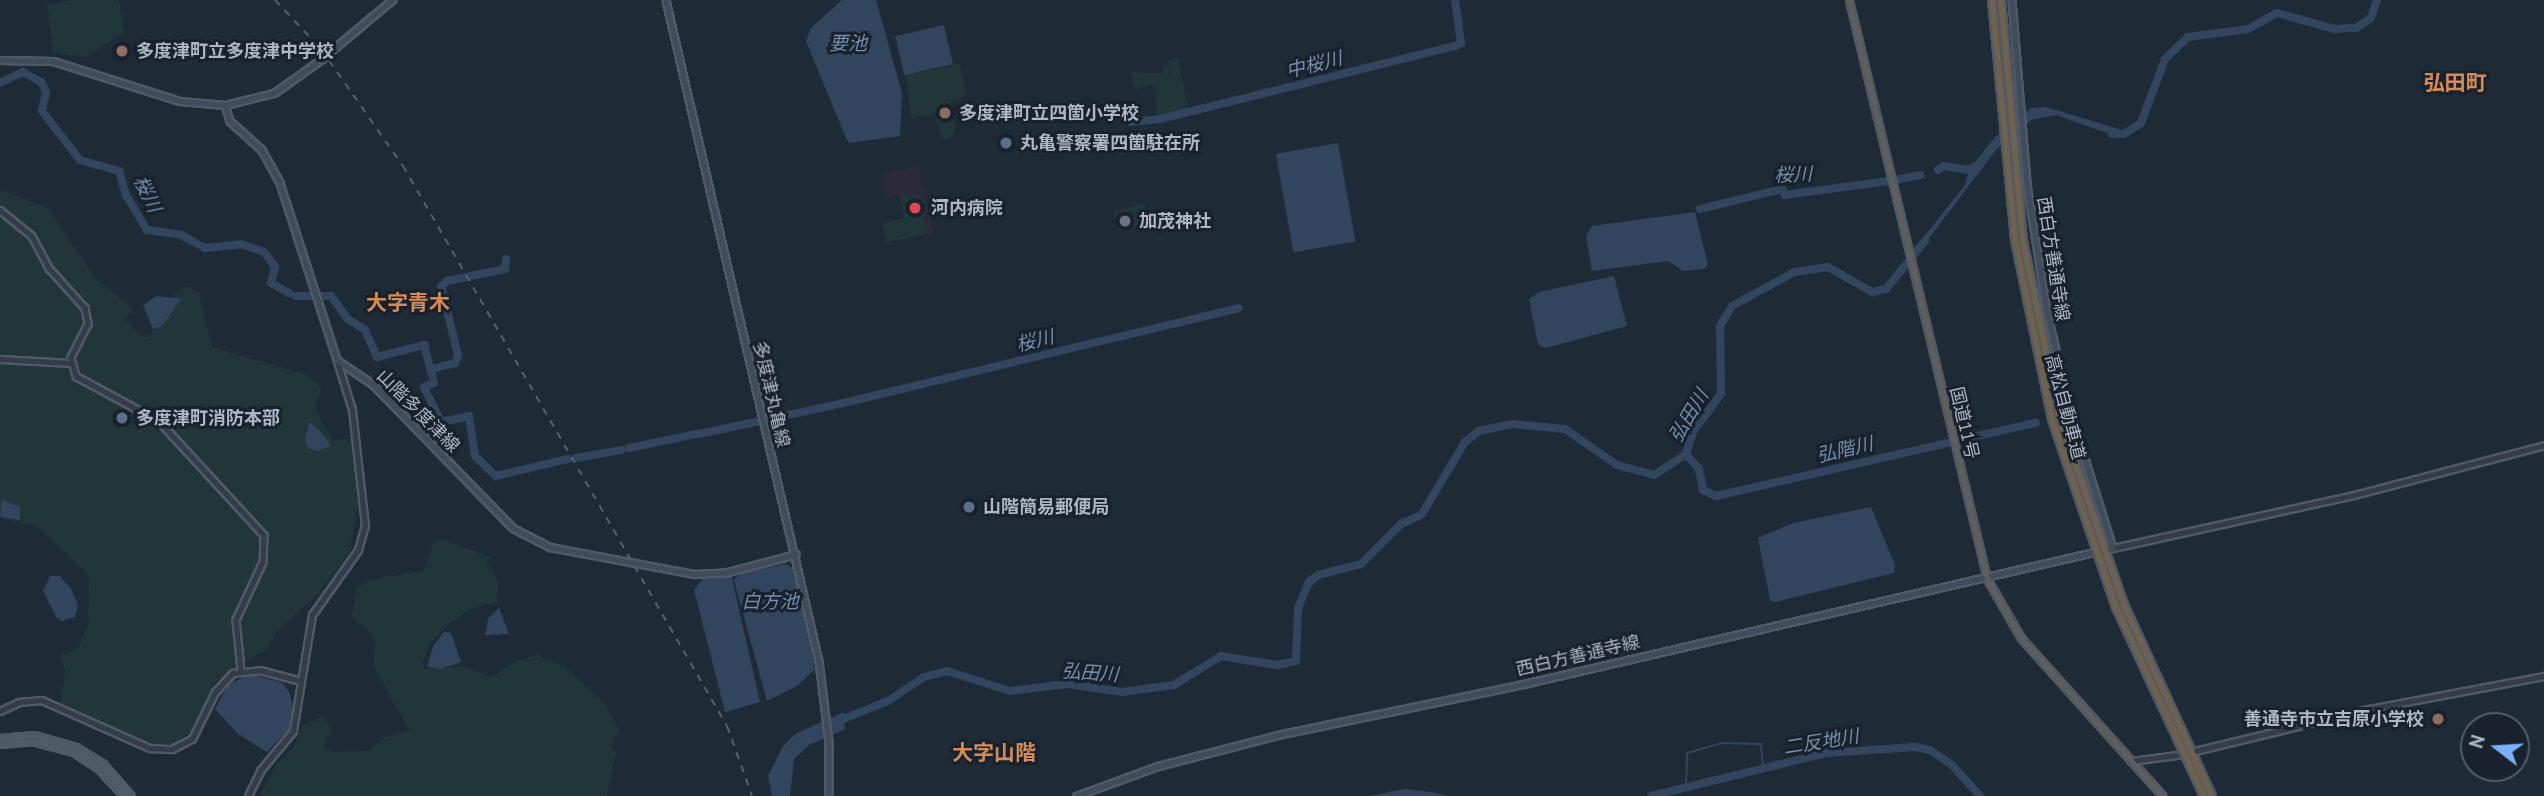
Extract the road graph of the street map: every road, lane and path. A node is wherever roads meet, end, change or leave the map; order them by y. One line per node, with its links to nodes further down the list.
1 (392, 0): 8 (main road, bridge)
2 (666, 0): 17 (main road, 多度津丸亀線)
3 (1849, 0): 19 (highway, 国道11号)
4 (1992, 0): 9 (highway, 高松自動車道)
5 (2001, 0): 9 (highway, 高松自動車道)
6 (2012, 0): 15 (main road, 西白方善通寺線)
7 (0, 60): 8 (main road)
8 (225, 105): 12 (main road)
9 (2006, 121): 35 (highway, 高松自動車道); 36 (highway, 高松自動車道)
10 (0, 210): 13 (street)
11 (0, 359): 13 (street)
12 (337, 360): 17 (main road, 山階多度津線); 22 (street)
13 (71, 363): 20 (street)
14 (2544, 445): 15 (street)
15 (2113, 548): 16 (main road)
16 (2107, 550)
17 (796, 554): 32 (main road, 多度津丸亀線)
18 (2090, 554): 19 (main road, 西白方善通寺線)
19 (1987, 579): 28 (highway, 国道11号); 33 (main road, 西白方善通寺線)
20 (242, 670): 22 (street); 23 (street)
21 (2544, 676): 26 (street)
22 (301, 681): 31 (street)
23 (0, 711)
24 (0, 731): 25 (street)
25 (3, 741): 29 (main road); 30 (main road)
26 (2195, 751)
27 (2176, 755): 28 (street)
28 (2131, 761): 34 (highway, 国道11号)
29 (124, 796)
30 (131, 796)
31 (248, 796)
32 (828, 796)
33 (1076, 796)
34 (2162, 796)
35 (2204, 796)
36 (2212, 796)

